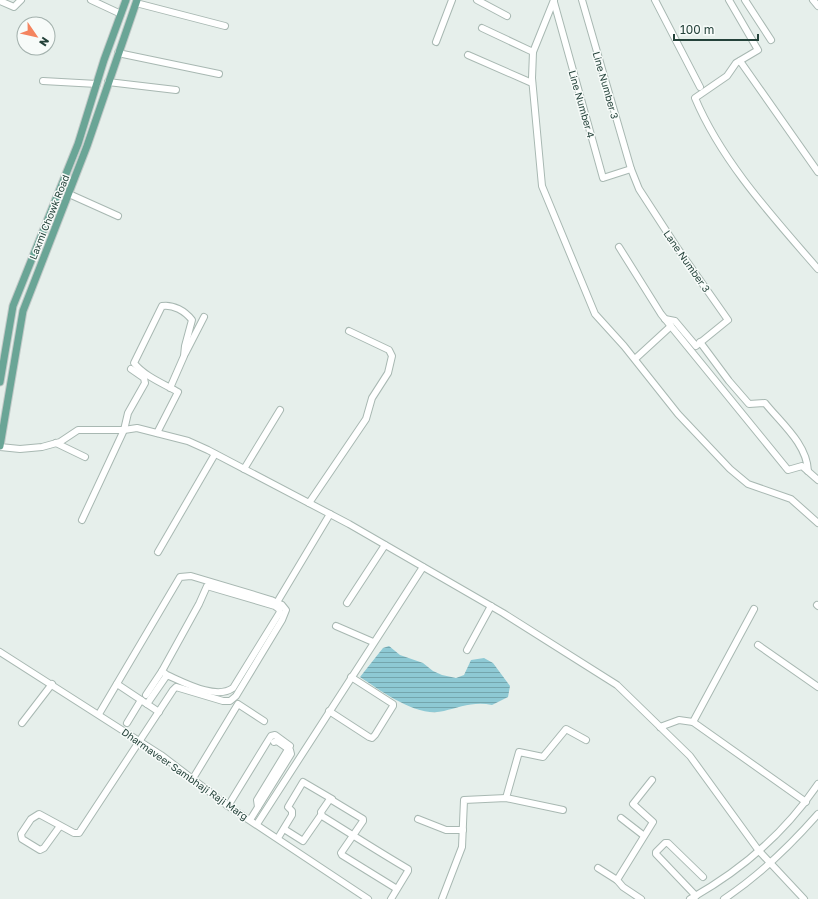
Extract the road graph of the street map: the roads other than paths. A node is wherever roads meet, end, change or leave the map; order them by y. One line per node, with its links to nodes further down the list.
1 (21, 0): 11 (street)
2 (91, 0): 15 (street)
3 (126, 0): 15 (main road, Laxmi Chowk Road)
4 (452, 0): 20 (street)
5 (478, 0): 16 (street)
6 (582, 0): 34 (street, Line Number 3)
7 (655, 0): 32 (street)
8 (728, 0): 24 (street)
9 (745, 0): 19 (street)
10 (813, 0): 14 (street)
11 (0, 1)
12 (136, 1): 17 (street); 22 (main road, Laxmi Chowk Road)
13 (554, 1): 21 (street); 34 (street, Line Number 4)
14 (818, 6)
15 (121, 14): 25 (main road, Laxmi Chowk Road)
16 (507, 16)
17 (225, 26)
18 (482, 28): 21 (street)
19 (771, 40)
20 (436, 42)
21 (533, 52): 30 (street)
22 (118, 53): 26 (main road, Laxmi Chowk Road); 27 (street)
23 (468, 55): 30 (street)
24 (740, 61): 35 (street); 39 (street)
25 (101, 70): 26 (main road); 31 (main road, Laxmi Chowk Road)
26 (110, 74): 29 (main road, Laxmi Chowk Road)
27 (220, 74)
28 (42, 81): 31 (street)
29 (108, 82): 33 (street); 36 (main road, Laxmi Chowk Road)
30 (532, 83): 46 (street)
31 (97, 84): 48 (main road, Laxmi Chowk Road)
32 (700, 88)
33 (176, 90)
34 (631, 169): 44 (street, Lane Number 3)
35 (818, 172)
36 (69, 194): 37 (street); 52 (main road, Laxmi Chowk Road)
37 (118, 216)
38 (619, 247): 41 (street)
39 (818, 269)
40 (204, 317): 45 (street)
41 (665, 319): 42 (street); 44 (street)
42 (671, 326): 46 (street); 59 (street)
43 (349, 330): 61 (street)
44 (700, 342): 59 (street)
45 (184, 356): 49 (street); 49 (street)
46 (635, 359): 64 (street)
47 (131, 369): 51 (street)
48 (0, 382)
49 (170, 388): 53 (street)
50 (280, 410): 58 (street)
51 (124, 430): 53 (street); 54 (street); 63 (street)
52 (2, 431): 55 (main road, Laxmi Chowk Road)
53 (156, 433): 56 (street)
54 (56, 443): 55 (street); 57 (street)
55 (0, 446)
56 (215, 454): 58 (street); 66 (street)
57 (85, 456)
58 (244, 469): 61 (street)
59 (808, 471): 60 (street)
60 (818, 480)
61 (309, 503): 62 (street)
62 (330, 514): 65 (street); 68 (street)
63 (82, 520)
64 (818, 523)
65 (385, 545): 67 (street); 69 (street)
66 (158, 552)
67 (423, 567): 70 (street); 73 (street)
68 (279, 599)
69 (347, 603)
70 (491, 606): 75 (street); 92 (street)
71 (754, 609): 90 (street)
72 (336, 626): 73 (street)
73 (373, 642): 78 (street)
74 (758, 645): 81 (street)
75 (467, 650)
76 (0, 652): 79 (street, Dharmaveer Sambhaji Raji Marg)
77 (165, 673): 77 (street); 82 (street); 84 (street)
78 (351, 677): 85 (street); 85 (street)
79 (52, 684): 87 (street, Dharmaveer Sambhaji Raji Marg); 89 (street)
80 (117, 684): 83 (street); 86 (street); 87 (street)
81 (818, 687)
82 (146, 695)
83 (141, 700): 84 (street); 91 (street)
84 (147, 704): 86 (street)
85 (329, 711): 110 (street)
86 (159, 712): 94 (street)
87 (99, 714): 94 (street, Dharmaveer Sambhaji Raji Marg)
88 (264, 721): 97 (street)
89 (22, 722)
90 (693, 722): 92 (street); 102 (street)
91 (127, 723)
92 (660, 727): 117 (street)
93 (586, 740): 100 (street)
94 (140, 741): 97 (street, Dharmaveer Sambhaji Raji Marg); 111 (street)
95 (274, 742): 96 (street)
96 (288, 749): 103 (street); 109 (street)
97 (192, 780): 103 (street, Dharmaveer Sambhaji Raji Marg)
98 (652, 780): 114 (street)
99 (818, 784): 102 (street)
100 (506, 798): 104 (street); 113 (street)
101 (332, 799): 106 (street); 112 (street); 115 (street)
102 (806, 802): 117 (street)
103 (228, 806): 109 (street, Dharmaveer Sambhaji Raji Marg)
104 (563, 810)
105 (818, 814): 118 (street)
106 (321, 815): 112 (street); 115 (street)
107 (621, 818): 114 (street)
108 (418, 819): 113 (street)
109 (250, 820): 110 (street, Dharmaveer Sambhaji Raji Marg)
110 (256, 824): 116 (street, Dharmaveer Sambhaji Raji Marg)
111 (60, 826): 111 (street)
112 (284, 829): 116 (street)
113 (463, 830): 126 (street)
114 (643, 835): 121 (street)
115 (353, 836): 122 (street); 122 (street)
116 (278, 838): 124 (street, Dharmaveer Sambhaji Raji Marg)
117 (759, 851): 118 (street); 123 (street)
118 (772, 863): 128 (street); 129 (street)
119 (598, 868): 121 (street)
120 (704, 877): 123 (street)
121 (617, 880): 127 (street)
122 (397, 889): 125 (street)
123 (693, 897)
124 (368, 899)
125 (391, 899)
126 (442, 899)
127 (641, 899)
128 (724, 899)
129 (804, 899)

